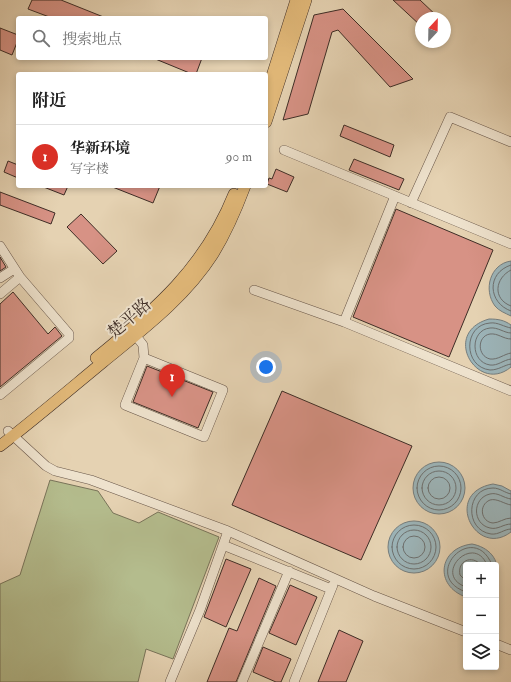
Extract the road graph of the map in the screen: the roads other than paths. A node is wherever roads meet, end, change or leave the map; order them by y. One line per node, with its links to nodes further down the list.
1 (296, 0): 3 (main road)
2 (306, 0): 4 (main road)
3 (268, 88)
4 (268, 116)
5 (511, 142): 10 (street)
6 (284, 150): 9 (street)
7 (236, 188): 23 (main road, 楚平路)
8 (244, 188): 19 (main road, 楚平路)
9 (395, 196): 10 (street); 18 (street)
10 (411, 203): 11 (street)
11 (511, 244)
12 (0, 246): 13 (street)
13 (14, 269): 14 (street); 15 (street)
14 (20, 277): 17 (street); 22 (street)
15 (0, 278)
16 (254, 290): 18 (street)
17 (0, 294)
18 (344, 322): 21 (street)
19 (136, 336): 20 (street); 23 (main road, 楚平路)
20 (144, 358): 20 (street)
21 (511, 391)
22 (0, 395)
23 (7, 434): 24 (main road, 楚平路); 25 (street)
24 (0, 446)
25 (228, 531): 26 (street); 28 (street)
26 (223, 545): 27 (street); 33 (street)
27 (289, 571): 29 (street); 34 (street)
28 (336, 578): 29 (street); 30 (street)
29 (331, 589): 35 (street)
30 (463, 631)
31 (499, 645): 32 (street)
32 (511, 650)
33 (170, 682)
34 (242, 682)
35 (294, 682)

